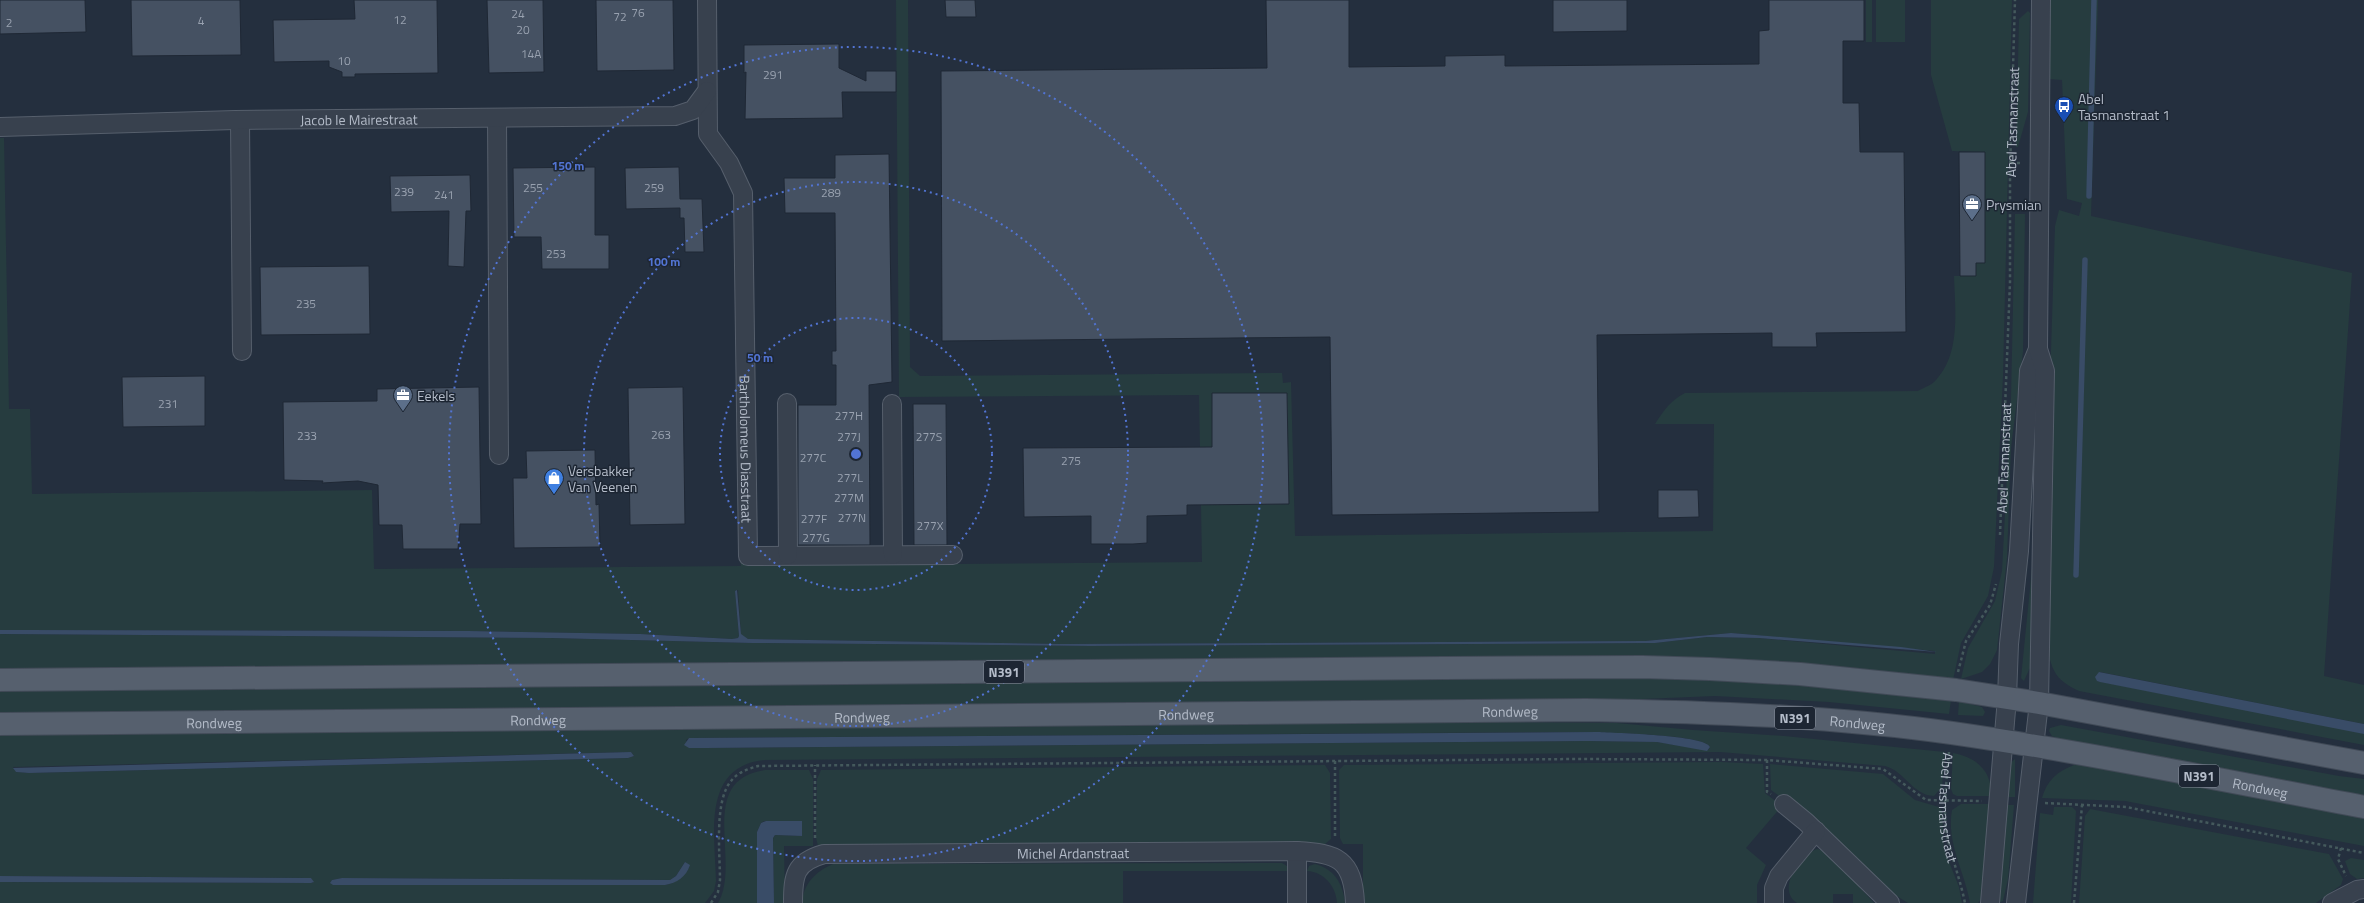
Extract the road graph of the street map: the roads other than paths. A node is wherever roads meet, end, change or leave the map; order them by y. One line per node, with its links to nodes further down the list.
1 (706, 0): 3 (street, Bartholomeus Diasstraat)
2 (2041, 0): 7 (street, Abel Tasmanstraat)
3 (707, 91): 4 (street, Jacob le Mairestraat); 14 (street, Bartholomeus Diasstraat)
4 (497, 118): 5 (street, Jacob le Mairestraat); 11 (street)
5 (240, 120): 6 (street, Jacob le Mairestraat); 8 (street)
6 (0, 127)
7 (2038, 349): 16 (street, Abel Tasmanstraat); 17 (street, Abel Tasmanstraat)
8 (242, 351)
9 (787, 403): 14 (street)
10 (892, 404): 12 (street)
11 (499, 455)
12 (893, 555): 13 (street, Bartholomeus Diasstraat); 14 (street, Bartholomeus Diasstraat)
13 (953, 555)
14 (788, 556)
15 (0, 680): 16 (main road, N391)
16 (2007, 698): 17 (main road, N391); 19 (street, Abel Tasmanstraat)
17 (2038, 702): 20 (street, Abel Tasmanstraat); 21 (main road, N391)
18 (0, 724): 19 (main road, Rondweg / N391)
19 (2003, 741): 20 (main road, Rondweg / N391); 32 (street, Abel Tasmanstraat)
20 (2034, 746): 23 (main road, Rondweg / N391); 33 (street, Abel Tasmanstraat)
21 (2364, 763)
22 (1784, 804): 24 (street)
23 (2364, 807)
24 (1816, 830): 30 (street); 31 (street)
25 (1297, 851): 27 (street, Michel Ardanstraat); 28 (street); 29 (street, Michel Ardanstraat)
26 (2360, 890): 34 (street)
27 (793, 903)
28 (1297, 903)
29 (1355, 903)
30 (1774, 903)
31 (1890, 903)
32 (1990, 903)
33 (2016, 903)
34 (2332, 903)

